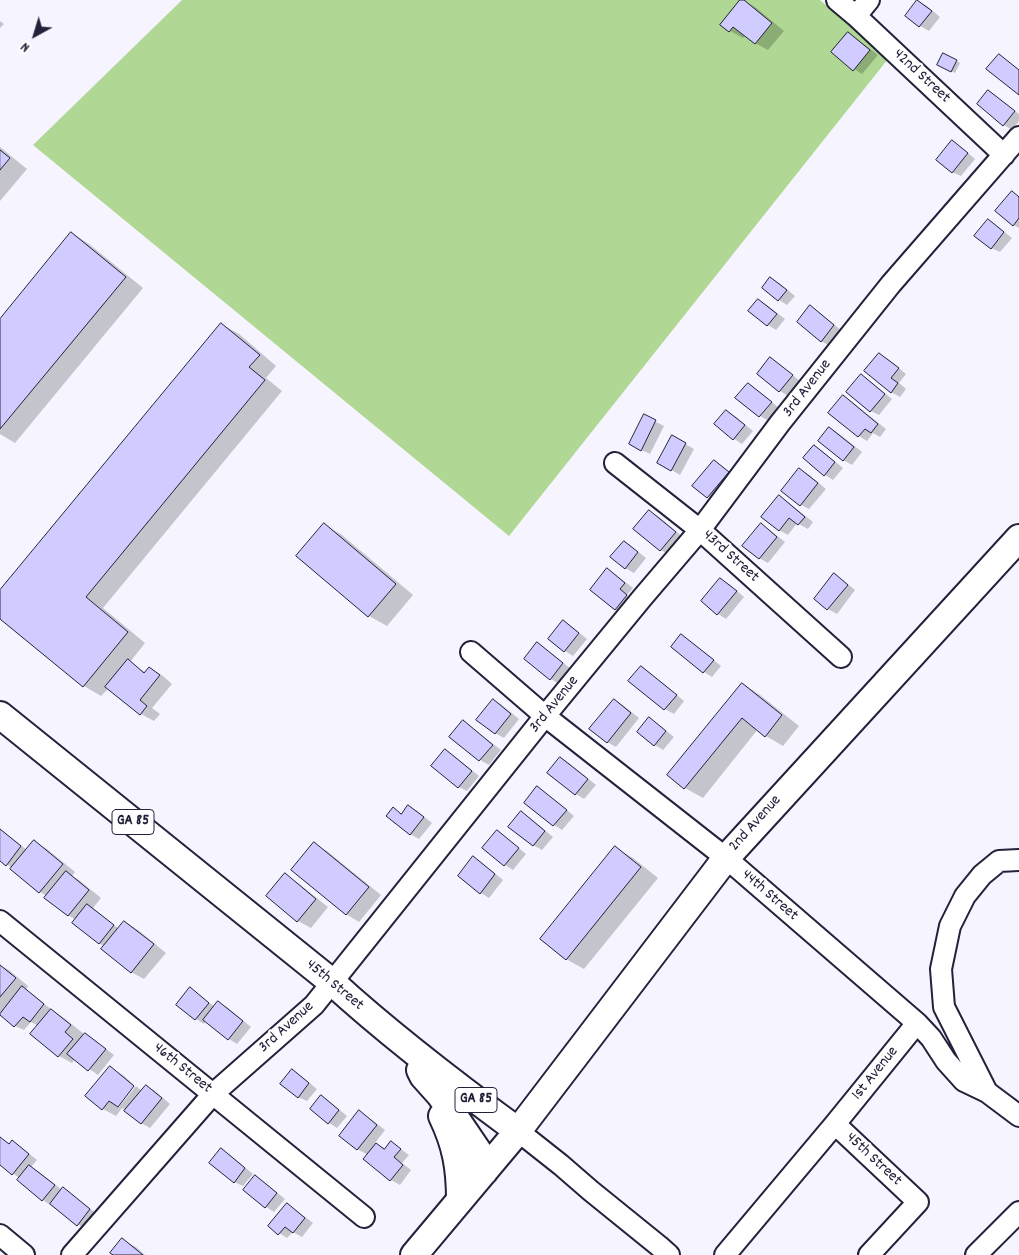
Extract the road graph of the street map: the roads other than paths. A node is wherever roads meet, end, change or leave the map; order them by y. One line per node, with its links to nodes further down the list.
1 (837, 0): 3 (street, 42nd Street)
2 (869, 0): 3 (street)
3 (856, 16): 5 (street, 42nd Street)
4 (1019, 138): 5 (street, 3rd Avenue)
5 (1004, 155): 7 (street, 3rd Avenue)
6 (615, 463): 7 (street, 43rd Street)
7 (700, 530): 10 (street, 43rd Street); 12 (street, 3rd Avenue)
8 (1019, 538): 13 (main road, 2nd Avenue)
9 (471, 652): 12 (street, 44th Street)
10 (841, 656)
11 (0, 715): 16 (main road, 45th Street / GA 85)
12 (545, 716): 13 (street, 44th Street); 16 (street, 3rd Avenue)
13 (726, 858): 17 (street, 44th Street); 24 (main road, 2nd Avenue)
14 (1019, 860): 20 (street)
15 (0, 921): 21 (street, 46th Street)
16 (333, 983): 18 (main road, 45th Street / GA 85); 21 (street, 3rd Avenue)
17 (917, 1023): 20 (street, 44th Street); 23 (street, 1st Avenue)
18 (411, 1049): 19 (main road); 24 (main road, 45th Street / GA 85)
19 (423, 1076): 25 (main road); 26 (main road)
20 (987, 1092): 22 (street)
21 (213, 1094): 28 (street, 46th Street); 31 (street, 3rd Avenue)
22 (1019, 1116)
23 (835, 1124): 34 (street, 45th Street); 35 (street, 45th Street)
24 (518, 1131): 25 (main road, 2nd Avenue); 33 (street, 45th Street)
25 (484, 1172): 26 (main road, 2nd Avenue)
26 (460, 1200): 32 (main road, 2nd Avenue)
27 (1019, 1212): 36 (street)
28 (364, 1218)
29 (0, 1235): 30 (street)
30 (24, 1255)
31 (72, 1255)
32 (414, 1255)
33 (669, 1255)
34 (725, 1255)
35 (869, 1255)
36 (976, 1255)

